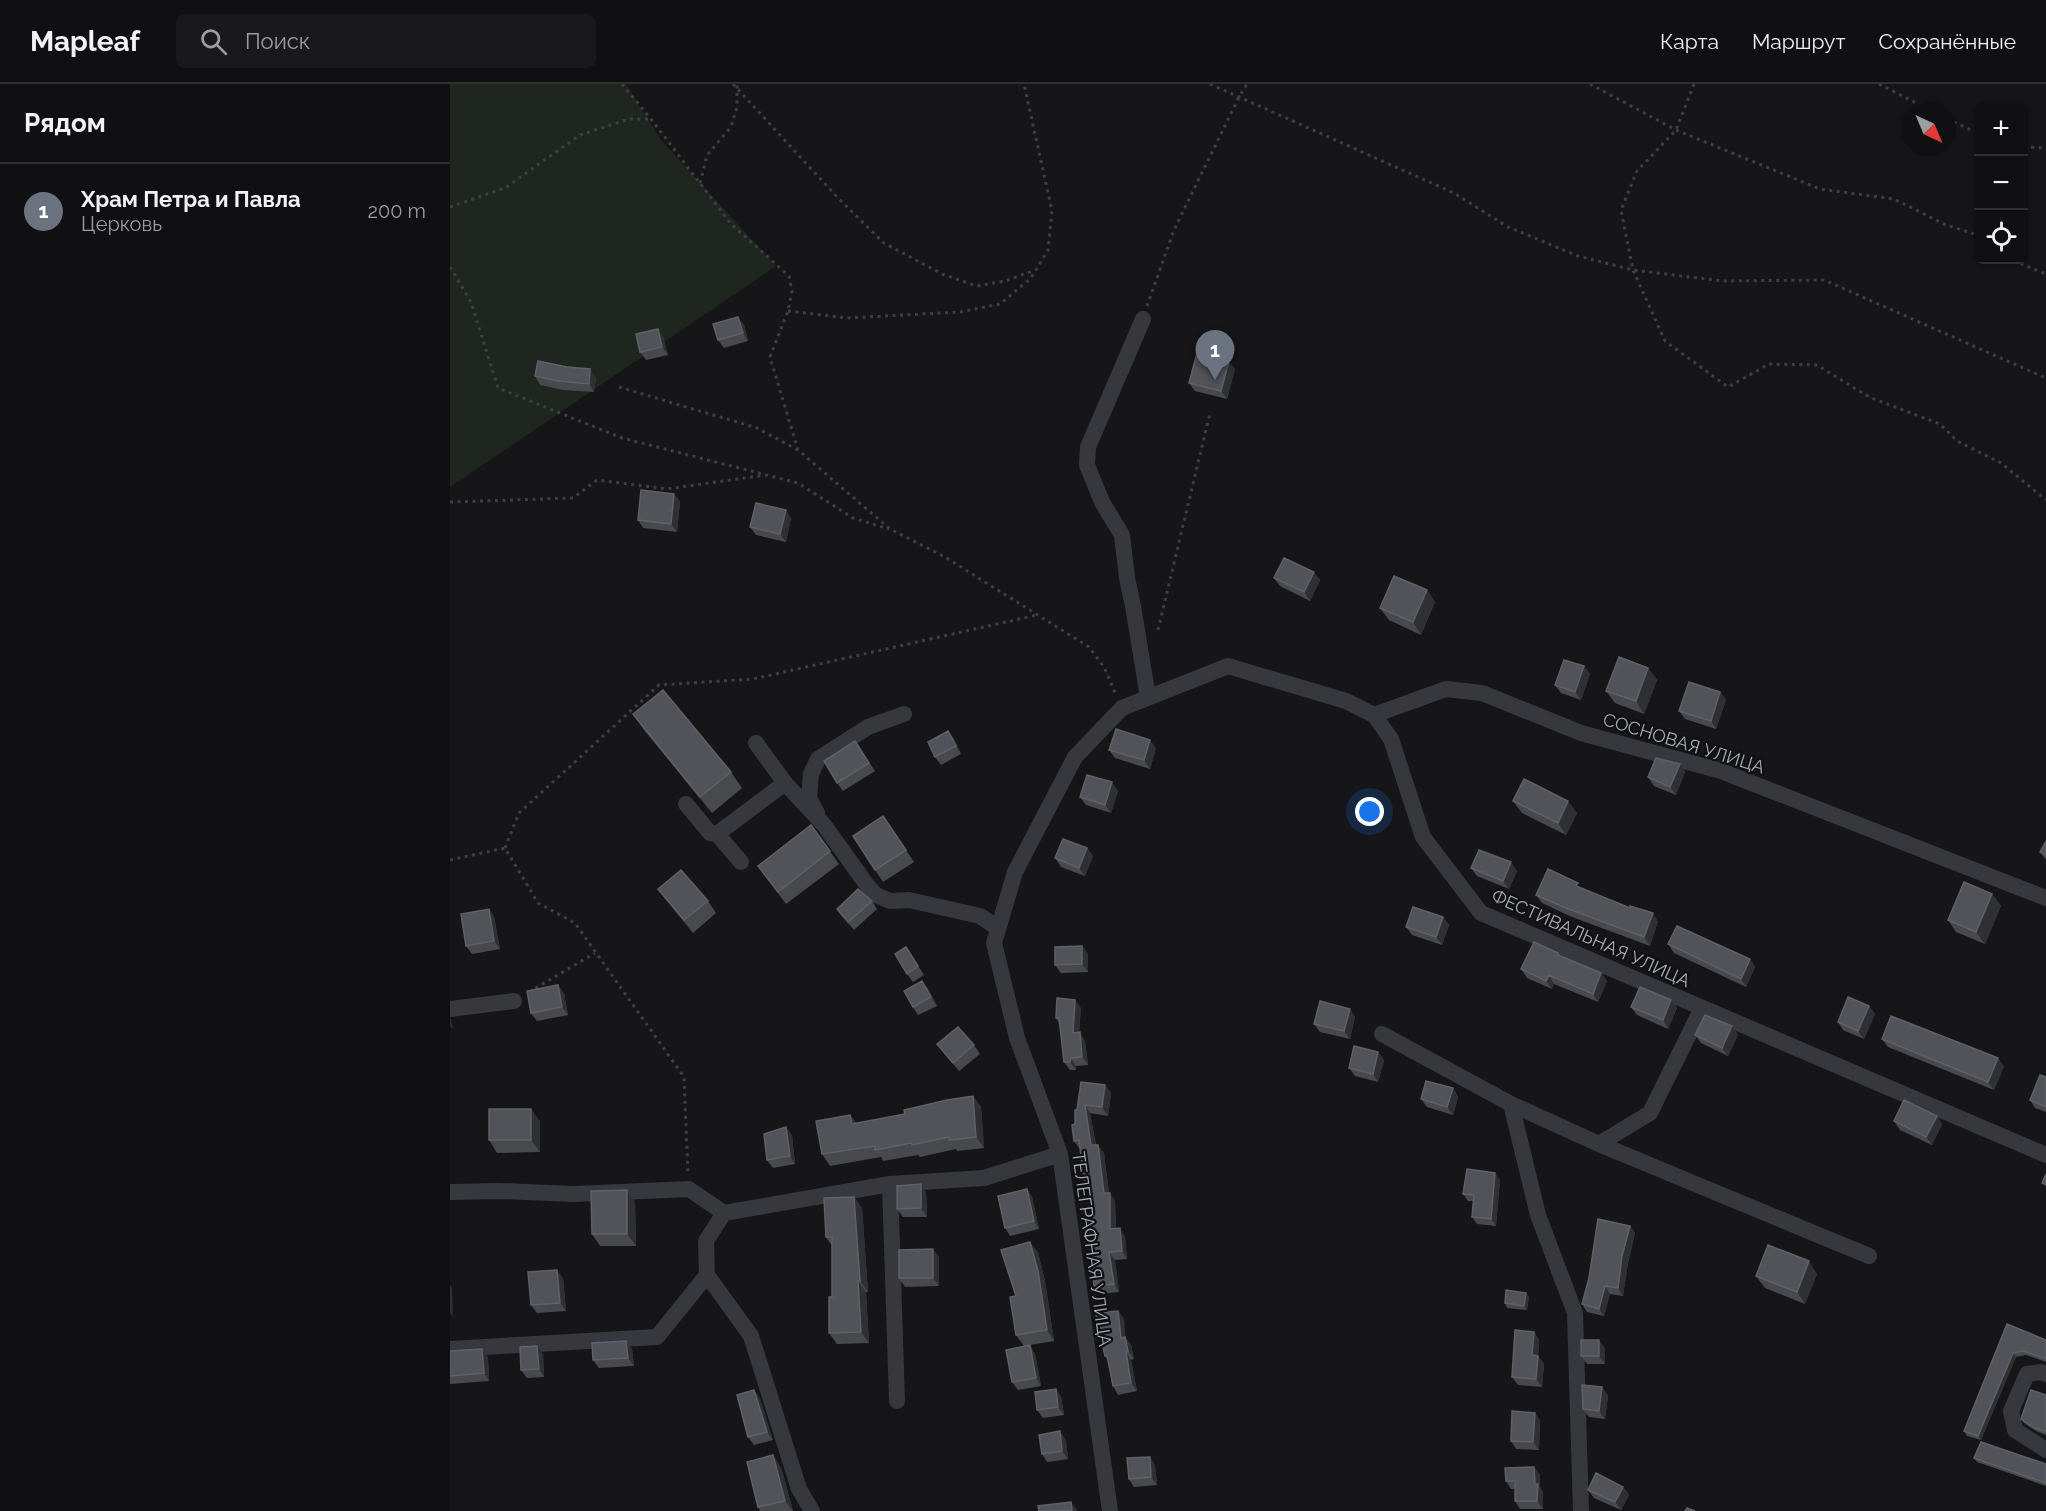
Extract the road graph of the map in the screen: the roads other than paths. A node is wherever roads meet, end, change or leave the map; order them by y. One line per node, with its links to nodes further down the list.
1 (1143, 319): 2 (street)
2 (1148, 698): 4 (street, ФЕСТИВАЛЬНАЯ УЛИЦА); 7 (street, ФЕСТИВАЛЬНАЯ УЛИЦА)
3 (904, 714): 9 (street)
4 (1374, 715): 12 (street, СОСНОВАЯ УЛИЦА); 15 (street, ФЕСТИВАЛЬНАЯ УЛИЦА)
5 (756, 743): 6 (street)
6 (785, 783): 9 (street); 10 (street)
7 (1054, 798): 13 (street, ТЕЛЕГРАФНАЯ УЛИЦА)
8 (686, 804): 10 (street)
9 (824, 825): 13 (street)
10 (717, 834): 11 (street)
11 (741, 862)
12 (2046, 898)
13 (998, 928): 20 (street, ТЕЛЕГРАФНАЯ УЛИЦА)
14 (514, 1001): 16 (street)
15 (1702, 1008): 19 (street); 21 (street, ФЕСТИВАЛЬНАЯ УЛИЦА)
16 (450, 1009)
17 (1382, 1034): 18 (street)
18 (1511, 1104): 19 (street); 33 (street)
19 (1599, 1144): 25 (street)
20 (1060, 1154): 22 (street); 32 (street, ТЕЛЕГРАФНАЯ УЛИЦА)
21 (2046, 1155)
22 (890, 1184): 24 (street); 29 (street)
23 (450, 1192): 24 (street)
24 (724, 1213): 26 (street)
25 (1869, 1256)
26 (707, 1275): 27 (street); 31 (street)
27 (450, 1349)
28 (2046, 1374): 30 (street)
29 (897, 1401)
30 (2046, 1450)
31 (813, 1511)
32 (1110, 1511)
33 (1581, 1511)

